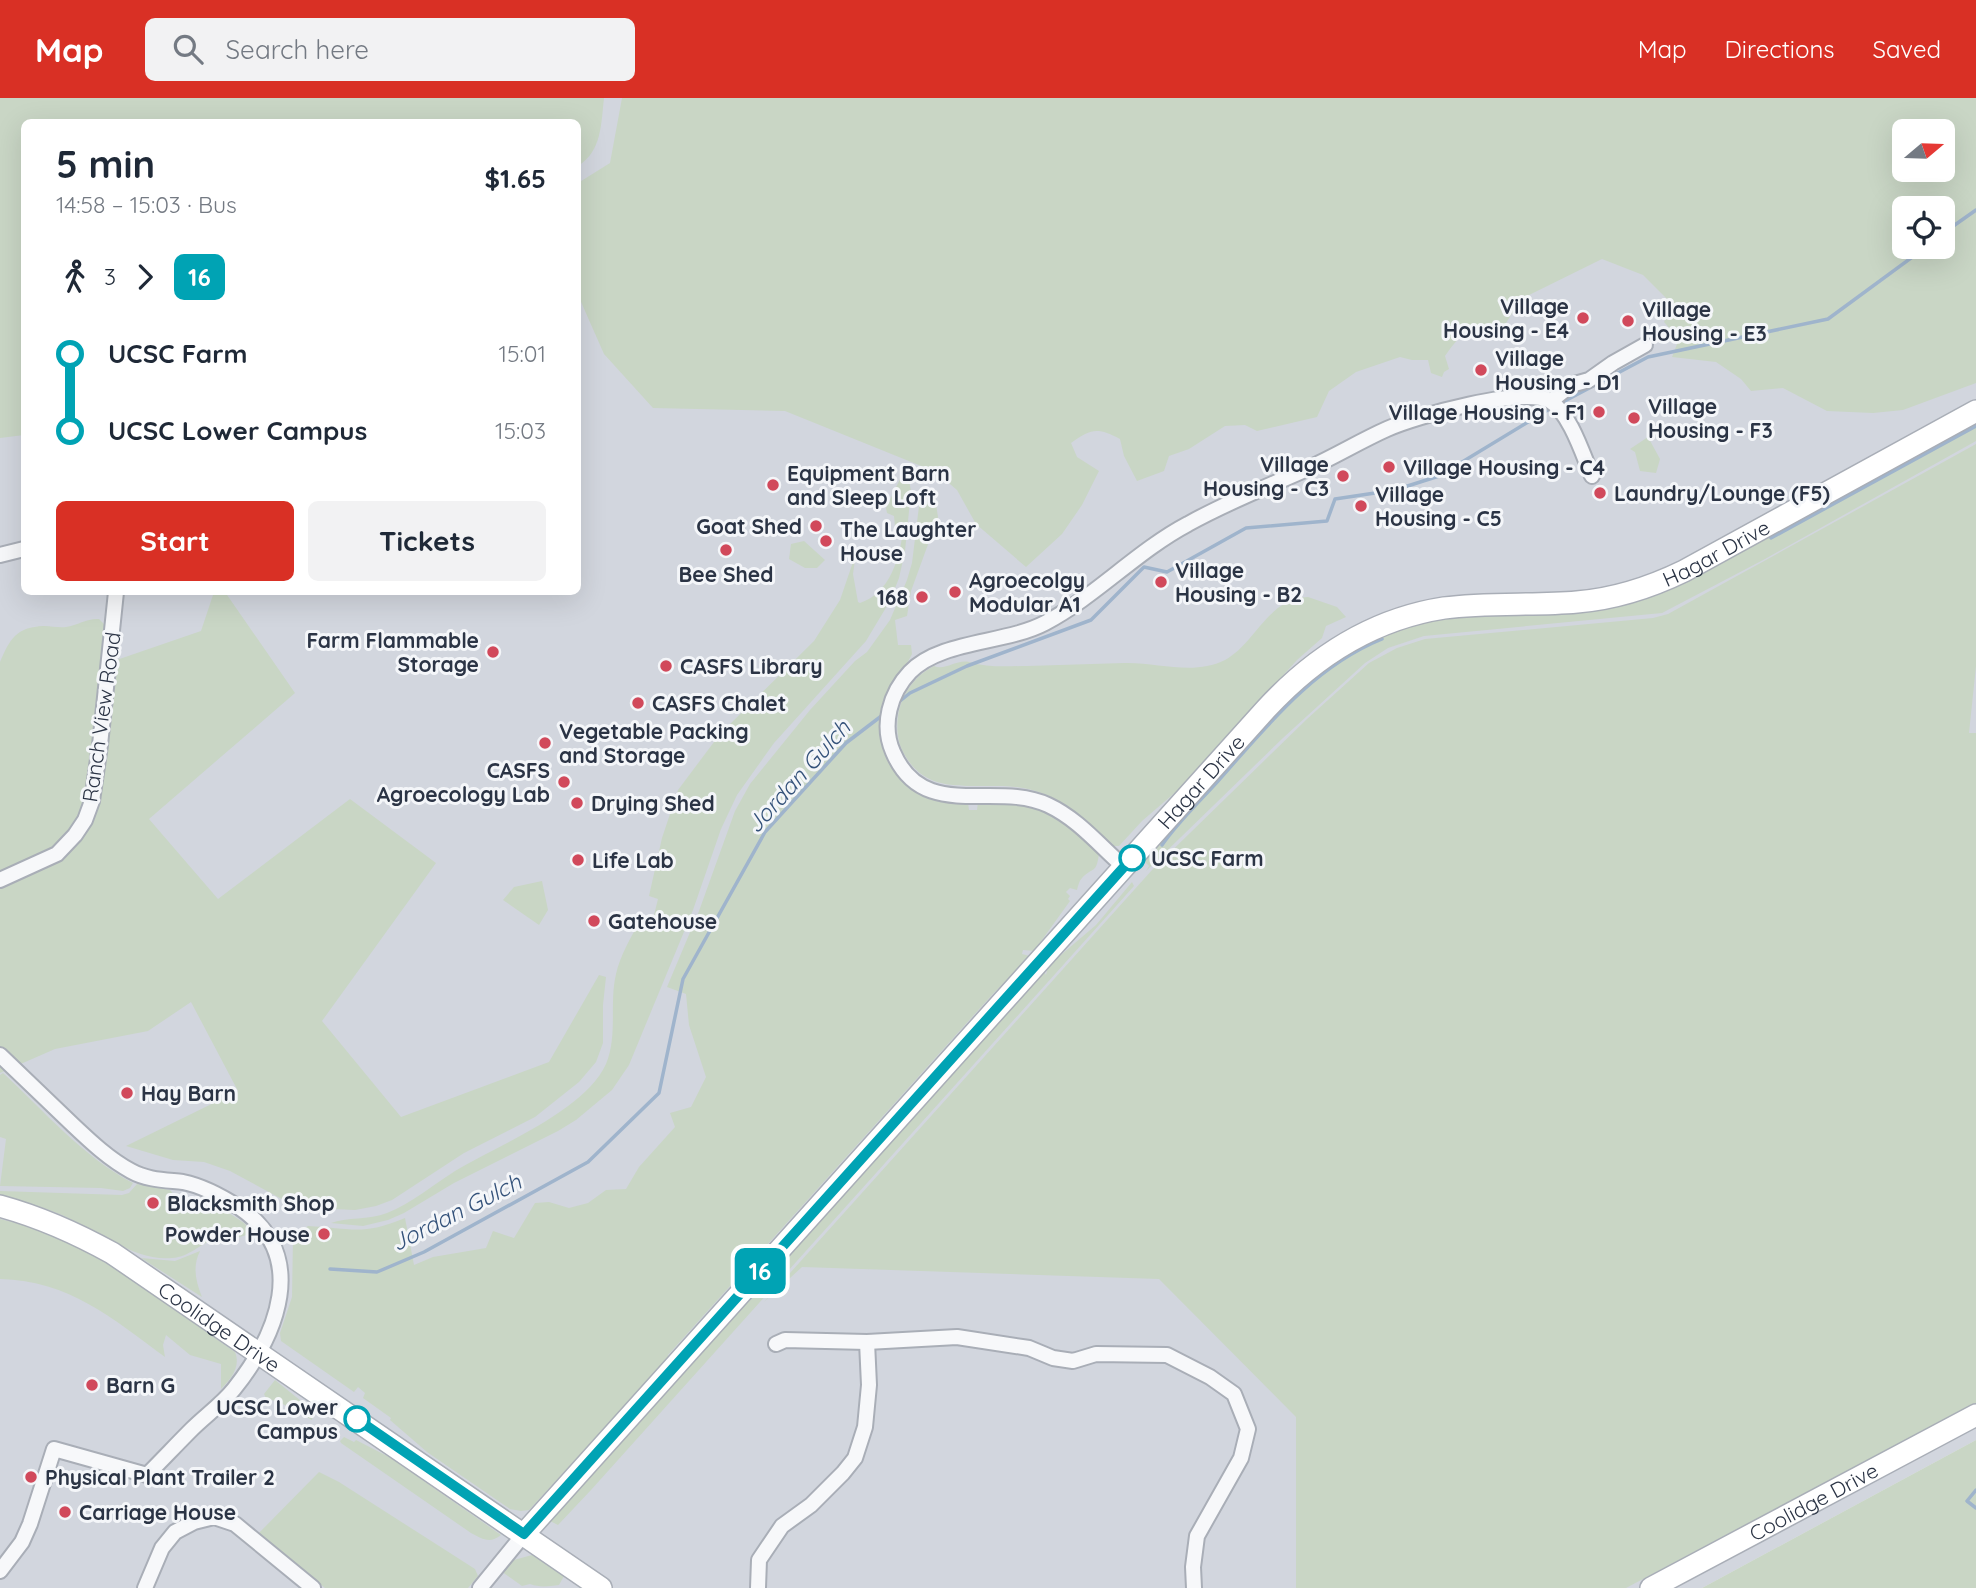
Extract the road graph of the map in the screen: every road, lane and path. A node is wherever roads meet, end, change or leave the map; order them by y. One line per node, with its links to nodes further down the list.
1 (1646, 345): 2 (street)
2 (1551, 401): 4 (street); 8 (street)
3 (1976, 411): 8 (main road, Hagar Drive)
4 (1592, 476)
5 (21, 550): 6 (street)
6 (0, 555)
7 (116, 595): 9 (street, Ranch View Road)
8 (1124, 867): 16 (main road, Hagar Drive)
9 (0, 880)
10 (0, 1055): 14 (street)
11 (0, 1206): 14 (main road, Coolidge Drive)
12 (867, 1342): 13 (street); 22 (street); 23 (street)
13 (776, 1344)
14 (258, 1352): 16 (main road, Coolidge Drive); 17 (street)
15 (1976, 1415): 24 (main road, Coolidge Drive)
16 (524, 1534): 20 (street); 21 (main road, Coolidge Drive)
17 (0, 1571)
18 (145, 1588): 19 (street)
19 (313, 1588)
20 (480, 1588)
21 (601, 1588)
22 (758, 1588)
23 (1194, 1588)
24 (1651, 1588)

